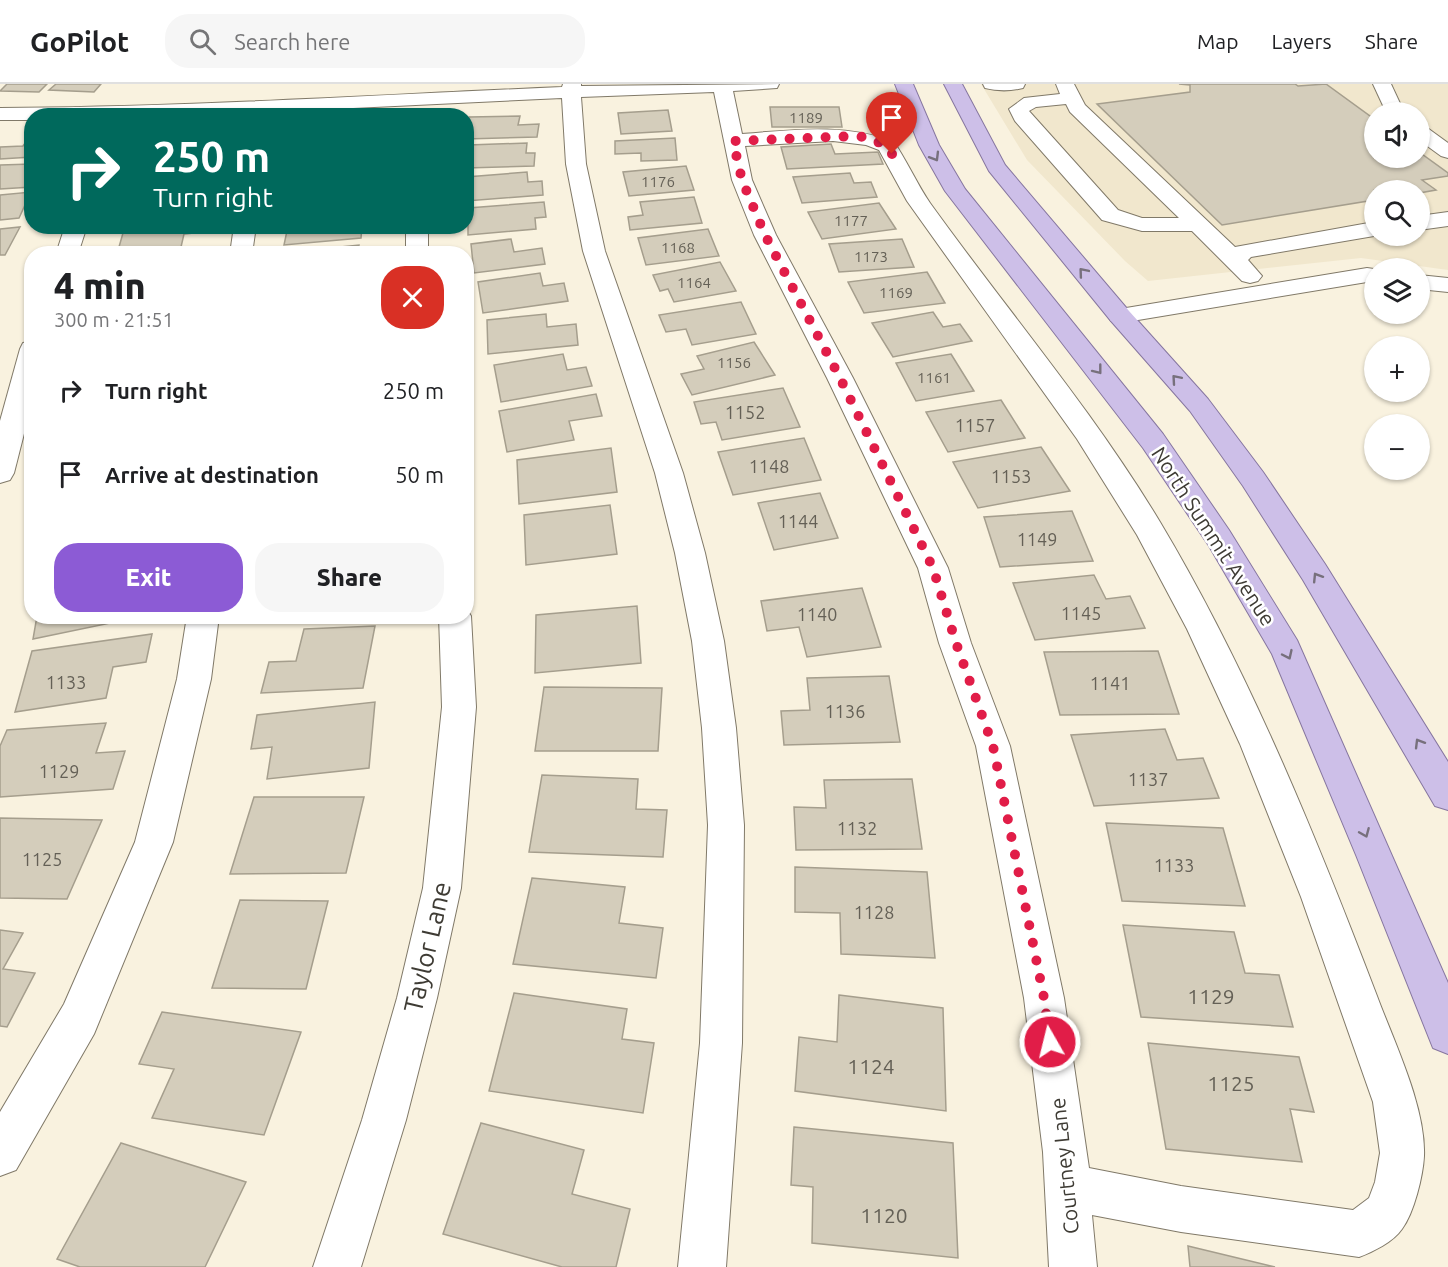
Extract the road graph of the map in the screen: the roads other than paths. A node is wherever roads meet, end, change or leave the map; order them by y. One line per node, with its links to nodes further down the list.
1 (290, 84): 15 (street)
2 (770, 84): 8 (street)
3 (904, 84): 31 (main road, North Summit Avenue, one-way to 31)
4 (953, 84): 31 (main road, North Summit Avenue, one-way to 4)
5 (992, 84): 6 (street)
6 (1016, 84)
7 (1382, 84): 13 (street)
8 (722, 85): 9 (street); 20 (street, Courtney Lane)
9 (571, 88): 12 (street); 41 (street)
10 (1069, 91): 24 (street); 24 (street)
11 (145, 94): 14 (street)
12 (431, 99): 16 (street)
13 (1390, 102)
14 (136, 108)
15 (281, 108)
16 (307, 108)
17 (0, 114): 18 (street)
18 (24, 114)
19 (1430, 139): 21 (street)
20 (733, 141): 39 (street, Courtney Lane); 39 (street)
21 (1448, 152)
22 (1448, 219): 23 (street)
23 (1430, 221)
24 (1197, 224): 26 (street)
25 (1364, 232): 26 (street)
26 (1235, 260): 30 (street)
27 (1364, 277): 30 (street)
28 (1430, 283): 29 (street)
29 (1448, 285)
30 (1266, 292): 31 (street)
31 (1091, 320): 36 (main road, North Summit Avenue, one-way to 31); 37 (main road, North Summit Avenue, one-way to 37)
32 (24, 380): 33 (street)
33 (0, 473)
34 (202, 624): 38 (street)
35 (455, 624): 40 (street, Taylor Lane)
36 (1448, 794)
37 (1448, 1033)
38 (0, 1154)
39 (1068, 1187): 42 (street, Courtney Lane)
40 (337, 1267)
41 (702, 1267)
42 (1073, 1267)

